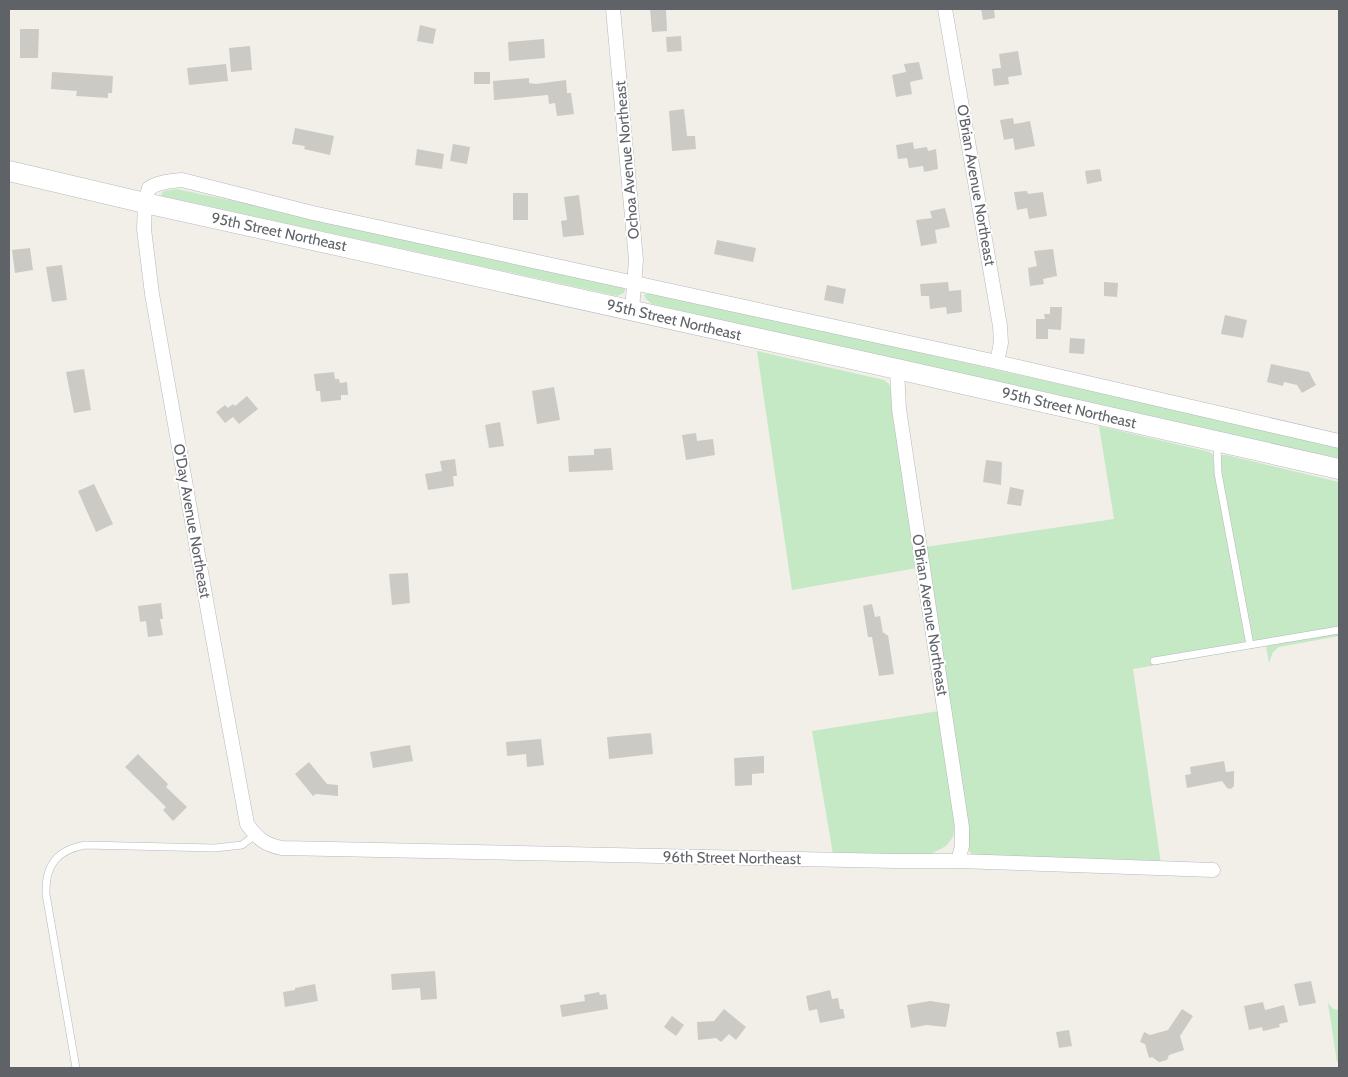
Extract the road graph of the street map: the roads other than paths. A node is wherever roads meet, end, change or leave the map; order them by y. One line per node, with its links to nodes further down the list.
1 (613, 9): 5 (street, Ochoa Avenue Northeast)
2 (945, 9): 7 (street, O'Brian Avenue Northeast)
3 (9, 171): 4 (main road, 95th Street Northeast)
4 (145, 203): 5 (street); 6 (main road, 95th Street Northeast); 15 (street, O'Day Avenue Northeast)
5 (635, 283): 6 (street, Ochoa Avenue Northeast); 7 (street)
6 (632, 310): 8 (main road, 95th Street Northeast)
7 (997, 362): 9 (street)
8 (897, 369): 10 (main road, 95th Street Northeast); 16 (street, O'Brian Avenue Northeast)
9 (1339, 441)
10 (1217, 442): 11 (main road, 95th Street Northeast); 13 (lane)
11 (1339, 469)
12 (1339, 630): 13 (lane)
13 (1250, 645): 14 (lane)
14 (1154, 661)
15 (255, 835): 16 (street, 96th Street Northeast); 18 (lane)
16 (958, 861): 17 (street, 96th Street Northeast)
17 (1213, 870)
18 (76, 1068)

